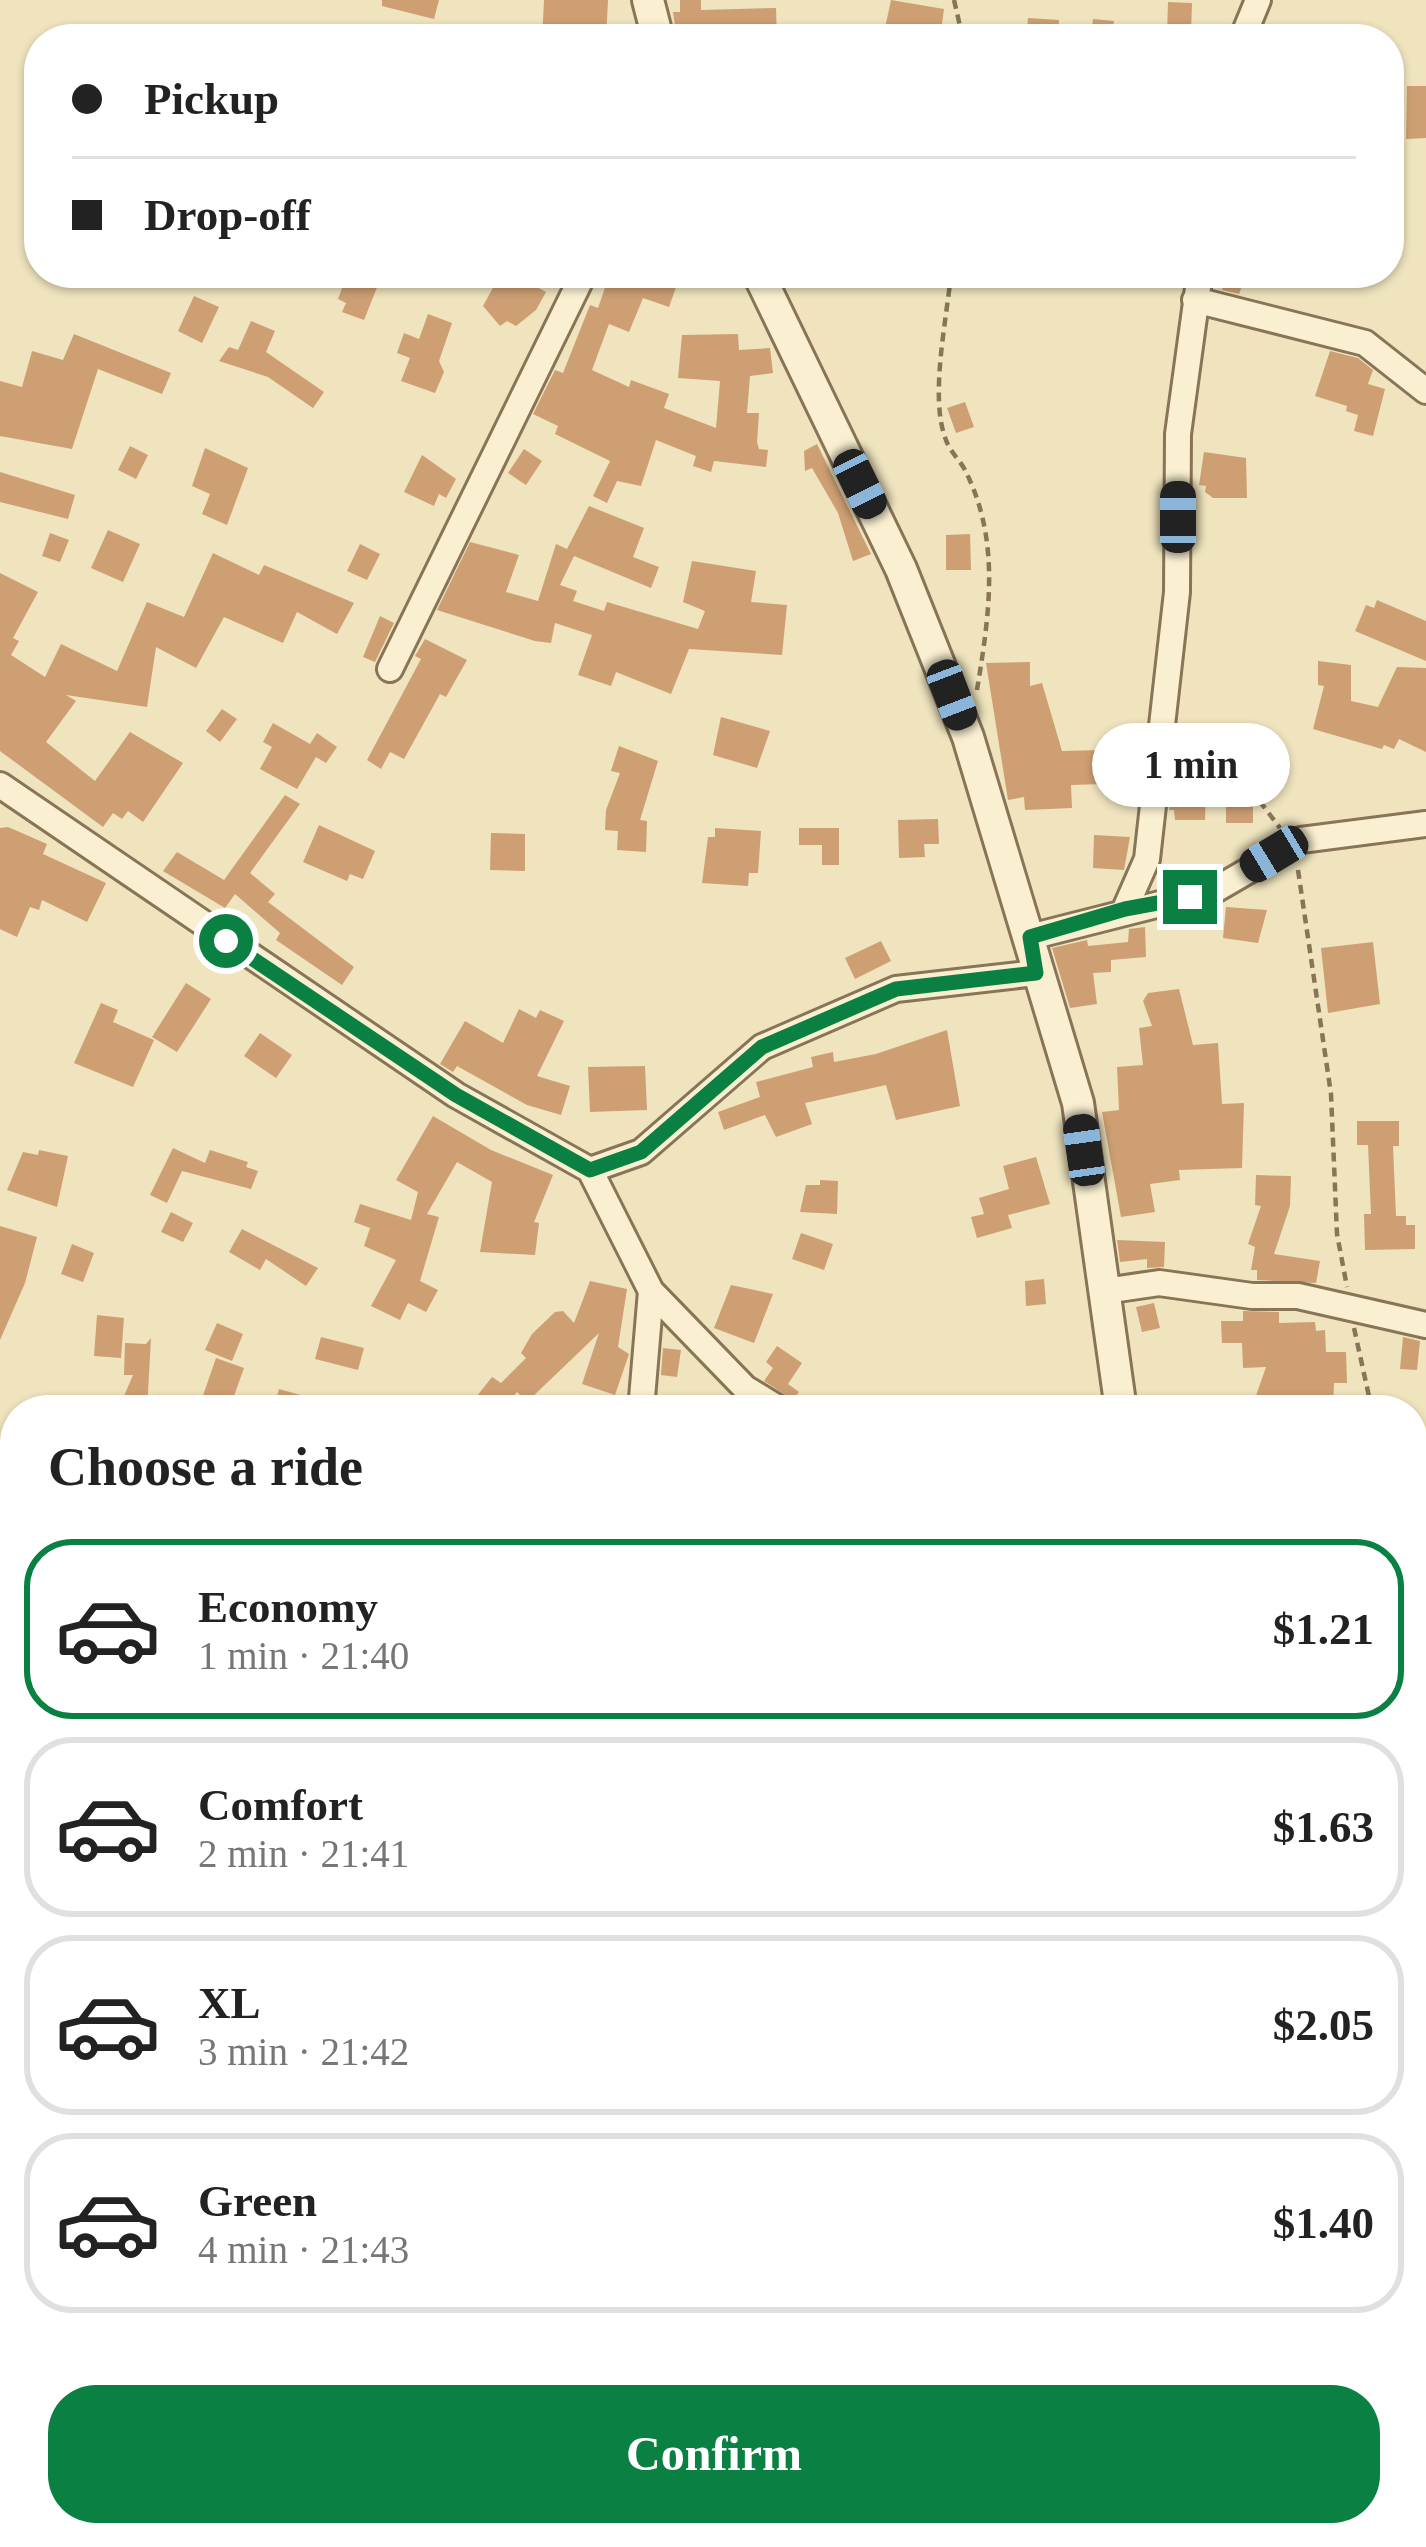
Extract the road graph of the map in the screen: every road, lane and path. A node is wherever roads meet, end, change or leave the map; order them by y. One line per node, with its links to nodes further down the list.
1 (577, 288): 7 (street)
2 (765, 288): 9 (street)
3 (949, 288): 9 (path)
4 (1197, 288): 5 (street)
5 (1195, 300): 6 (street); 8 (street)
6 (1426, 391)
7 (390, 669)
8 (1162, 724): 12 (path); 13 (street)
9 (968, 737): 14 (street)
10 (0, 784): 16 (street)
11 (1426, 824): 12 (street)
12 (1293, 844): 13 (street); 19 (path)
13 (1125, 909): 14 (street)
14 (1030, 937): 15 (street)
15 (1036, 973): 16 (street); 18 (street)
16 (590, 1170): 17 (street)
17 (651, 1291): 21 (street); 22 (street)
18 (1104, 1291): 19 (street); 23 (street)
19 (1350, 1305): 20 (street); 24 (path)
20 (1426, 1325)
21 (642, 1395)
22 (756, 1395)
23 (1119, 1395)
24 (1369, 1395)

